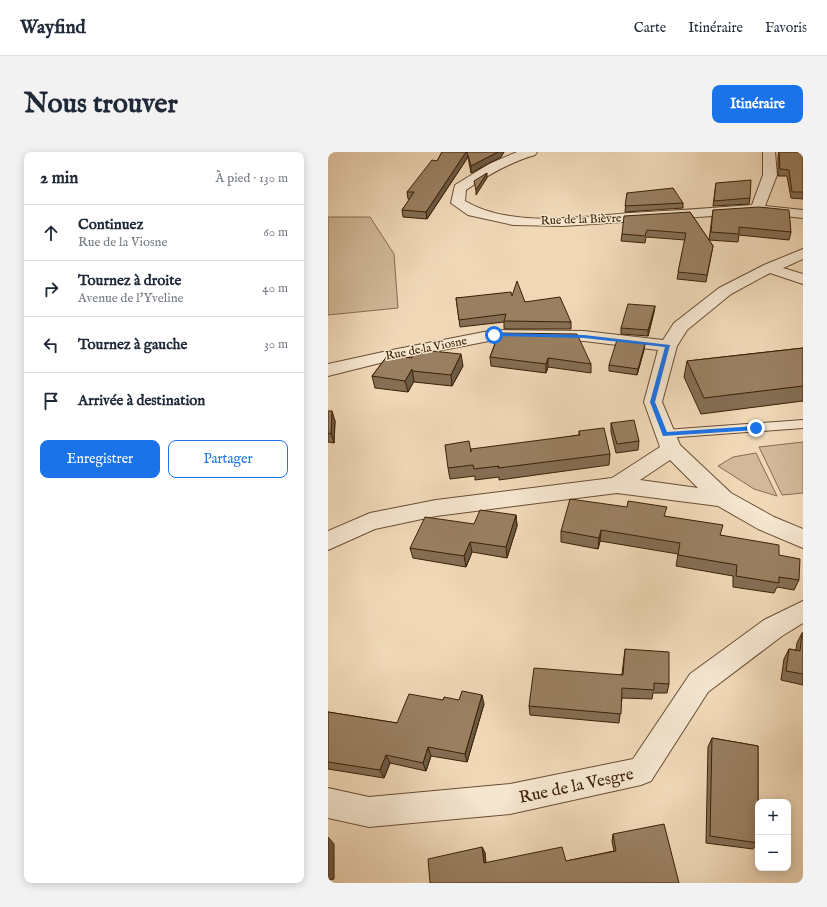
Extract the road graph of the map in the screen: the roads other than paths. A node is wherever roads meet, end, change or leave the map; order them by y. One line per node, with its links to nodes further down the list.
1 (531, 152): 3 (street, Rue de la Bièvre)
2 (769, 152): 3 (street)
3 (757, 209): 4 (street, Rue de la Bièvre)
4 (803, 214)
5 (803, 254): 6 (street)
6 (769, 268): 7 (street); 8 (street)
7 (803, 279)
8 (668, 346): 9 (street, Rue de la Viosne); 11 (street)
9 (328, 370)
10 (803, 424): 11 (lane)
11 (668, 442): 12 (street); 13 (street)
12 (617, 486): 13 (street); 15 (street)
13 (723, 499): 14 (street)
14 (803, 539)
15 (328, 541)
16 (803, 611): 17 (street, Rue de la Vesgre)
17 (328, 802)

